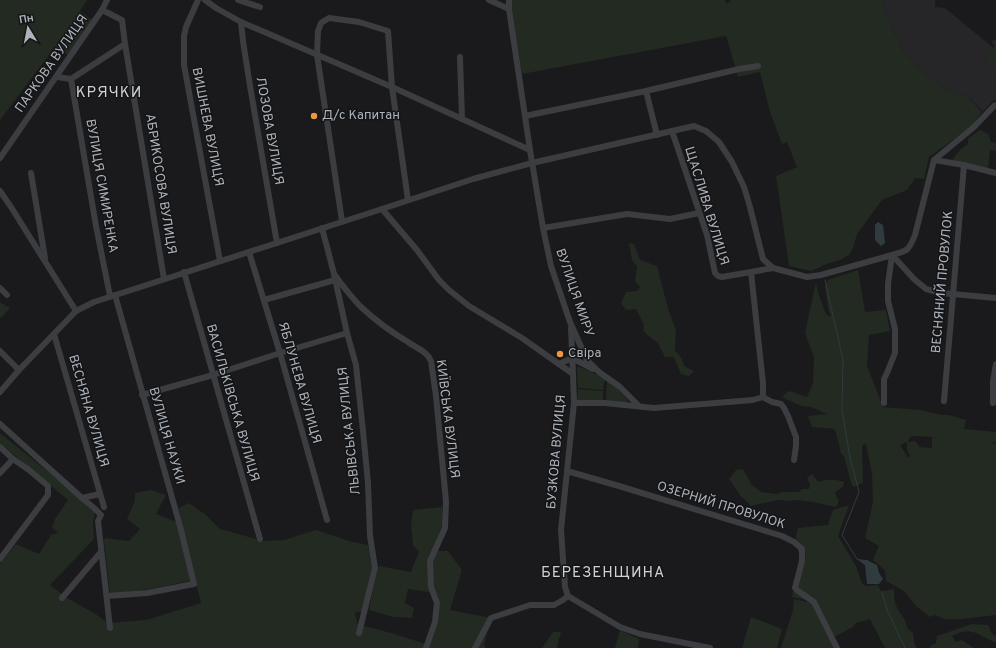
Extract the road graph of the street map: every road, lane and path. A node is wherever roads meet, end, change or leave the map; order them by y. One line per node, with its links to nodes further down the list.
1 (107, 0): 10 (street, ПАРКОВА ВУЛИЦЯ)
2 (198, 0): 43 (street, ВИШНЕВА ВУЛИЦЯ)
3 (206, 0): 7 (street)
4 (238, 0): 8 (street)
5 (489, 0): 9 (street)
6 (509, 0): 9 (street, ВУЛИЦЯ МИРУ)
7 (214, 2): 11 (street)
8 (260, 7)
9 (508, 9): 21 (street, ВУЛИЦЯ МИРУ)
10 (102, 10): 12 (street, АБРИКОСОВА ВУЛИЦЯ); 16 (street, ПАРКОВА ВУЛИЦЯ)
11 (242, 22): 13 (street); 39 (street, ЛОЗОВА ВУЛИЦЯ)
12 (125, 44): 17 (street); 48 (street, АБРИКОСОВА ВУЛИЦЯ)
13 (317, 55): 18 (street); 18 (street); 36 (street)
14 (460, 57): 22 (street)
15 (758, 66): 19 (street)
16 (56, 77): 17 (street); 26 (street, ПАРКОВА ВУЛИЦЯ)
17 (71, 79): 52 (street, ВУЛИЦЯ СИМИРЕНКА)
18 (392, 87): 22 (street); 33 (street)
19 (646, 91): 21 (street); 24 (street)
20 (996, 105): 27 (street)
21 (525, 116): 25 (street, ВУЛИЦЯ МИРУ)
22 (462, 119): 25 (street)
23 (672, 132): 24 (street, ЩАСЛИВА ВУЛИЦЯ); 35 (street, ЩАСЛИВА ВУЛИЦЯ); 44 (street, ЩАСЛИВА ВУЛИЦЯ)
24 (657, 135): 28 (street, ЩАСЛИВА ВУЛИЦЯ)
25 (530, 150): 28 (street, ВУЛИЦЯ МИРУ)
26 (0, 158)
27 (934, 160): 29 (street); 41 (street, ЩАСЛИВА ВУЛИЦЯ)
28 (532, 163): 33 (street, ЩАСЛИВА ВУЛИЦЯ); 38 (street, ВУЛИЦЯ МИРУ)
29 (964, 165): 31 (street); 50 (street, ВЕСНЯНИЙ ПРОВУЛОК)
30 (31, 173): 42 (street)
31 (996, 173)
32 (0, 191): 42 (street)
33 (408, 200): 34 (street, ЩАСЛИВА ВУЛИЦЯ)
34 (382, 209): 36 (street, ЩАСЛИВА ВУЛИЦЯ); 62 (street)
35 (699, 213): 38 (street); 46 (street, ЩАСЛИВА ВУЛИЦЯ)
36 (342, 221): 37 (street, ЩАСЛИВА ВУЛИЦЯ)
37 (322, 228): 39 (street, ЩАСЛИВА ВУЛИЦЯ); 47 (street, ЛЬВІВСЬКА ВУЛИЦЯ)
38 (543, 228): 56 (street, ВУЛИЦЯ МИРУ)
39 (277, 243): 40 (street, ЩАСЛИВА ВУЛИЦЯ)
40 (249, 252): 43 (street, ЩАСЛИВА ВУЛИЦЯ); 54 (street, ЯБЛУНЕВА ВУЛИЦЯ)
41 (892, 255): 44 (street, ЩАСЛИВА ВУЛИЦЯ); 50 (street); 73 (street)
42 (45, 261): 55 (street)
43 (220, 261): 45 (street, ЩАСЛИВА ВУЛИЦЯ)
44 (773, 268): 46 (street, ЩАСЛИВА ВУЛИЦЯ)
45 (184, 272): 48 (street, ЩАСЛИВА ВУЛИЦЯ); 67 (street, ВАСИЛЬКІВСЬКА ВУЛИЦЯ)
46 (751, 272): 70 (street)
47 (334, 277): 54 (street); 57 (street, ЛЬВІВСЬКА ВУЛИЦЯ); 94 (street, КИЇВСЬКА ВУЛИЦЯ)
48 (164, 278): 52 (street, ЩАСЛИВА ВУЛИЦЯ)
49 (0, 288): 51 (street)
50 (952, 294): 53 (street); 71 (street, ВЕСНЯНИЙ ПРОВУЛОК)
51 (7, 295)
52 (113, 296): 55 (street, ЩАСЛИВА ВУЛИЦЯ); 69 (street, ВУЛИЦЯ НАУКИ)
53 (996, 298)
54 (264, 300): 60 (street, ЯБЛУНЕВА ВУЛИЦЯ)
55 (76, 310): 58 (street)
56 (570, 322): 61 (street, БУЗКОВА ВУЛИЦЯ); 65 (street, ВУЛИЦЯ МИРУ)
57 (347, 333): 60 (street); 93 (street, ЛЬВІВСЬКА ВУЛИЦЯ)
58 (54, 334): 64 (street); 82 (street, ВЕСНЯНА ВУЛИЦЯ)
59 (0, 352): 64 (street)
60 (280, 353): 67 (street); 85 (street, ЯБЛУНЕВА ВУЛИЦЯ)
61 (572, 358): 62 (street); 65 (street); 66 (street, БУЗКОВА ВУЛИЦЯ)
62 (559, 364): 66 (street)
63 (996, 364): 74 (street)
64 (19, 370): 68 (street)
65 (599, 372): 75 (street, ВУЛИЦЯ МИРУ)
66 (573, 374): 72 (street, БУЗКОВА ВУЛИЦЯ)
67 (213, 375): 69 (street); 86 (street, ВАСИЛЬКІВСЬКА ВУЛИЦЯ)
68 (0, 392)
69 (142, 394): 89 (street, ВУЛИЦЯ НАУКИ)
70 (763, 397): 75 (street); 79 (street)
71 (944, 401)
72 (574, 403): 75 (street); 80 (street, БУЗКОВА ВУЛИЦЯ)
73 (884, 403)
74 (993, 403)
75 (639, 406)
76 (0, 424): 83 (street)
77 (0, 447): 78 (street)
78 (13, 459): 81 (street); 88 (street)
79 (794, 460)
80 (567, 471): 90 (street, БУЗКОВА ВУЛИЦЯ); 97 (street, ОЗЕРНИЙ ПРОВУЛОК)
81 (0, 473)
82 (100, 494): 83 (street); 84 (street, ВЕСНЯНА ВУЛИЦЯ)
83 (82, 498): 87 (street)
84 (104, 507)
85 (327, 520)
86 (260, 539)
87 (101, 552): 89 (street); 91 (street)
88 (0, 559)
89 (107, 596): 92 (street)
90 (568, 596): 95 (street); 96 (street)
91 (62, 598)
92 (110, 628)
93 (359, 633)
94 (426, 648)
95 (475, 648)
96 (710, 648)
97 (837, 648)

